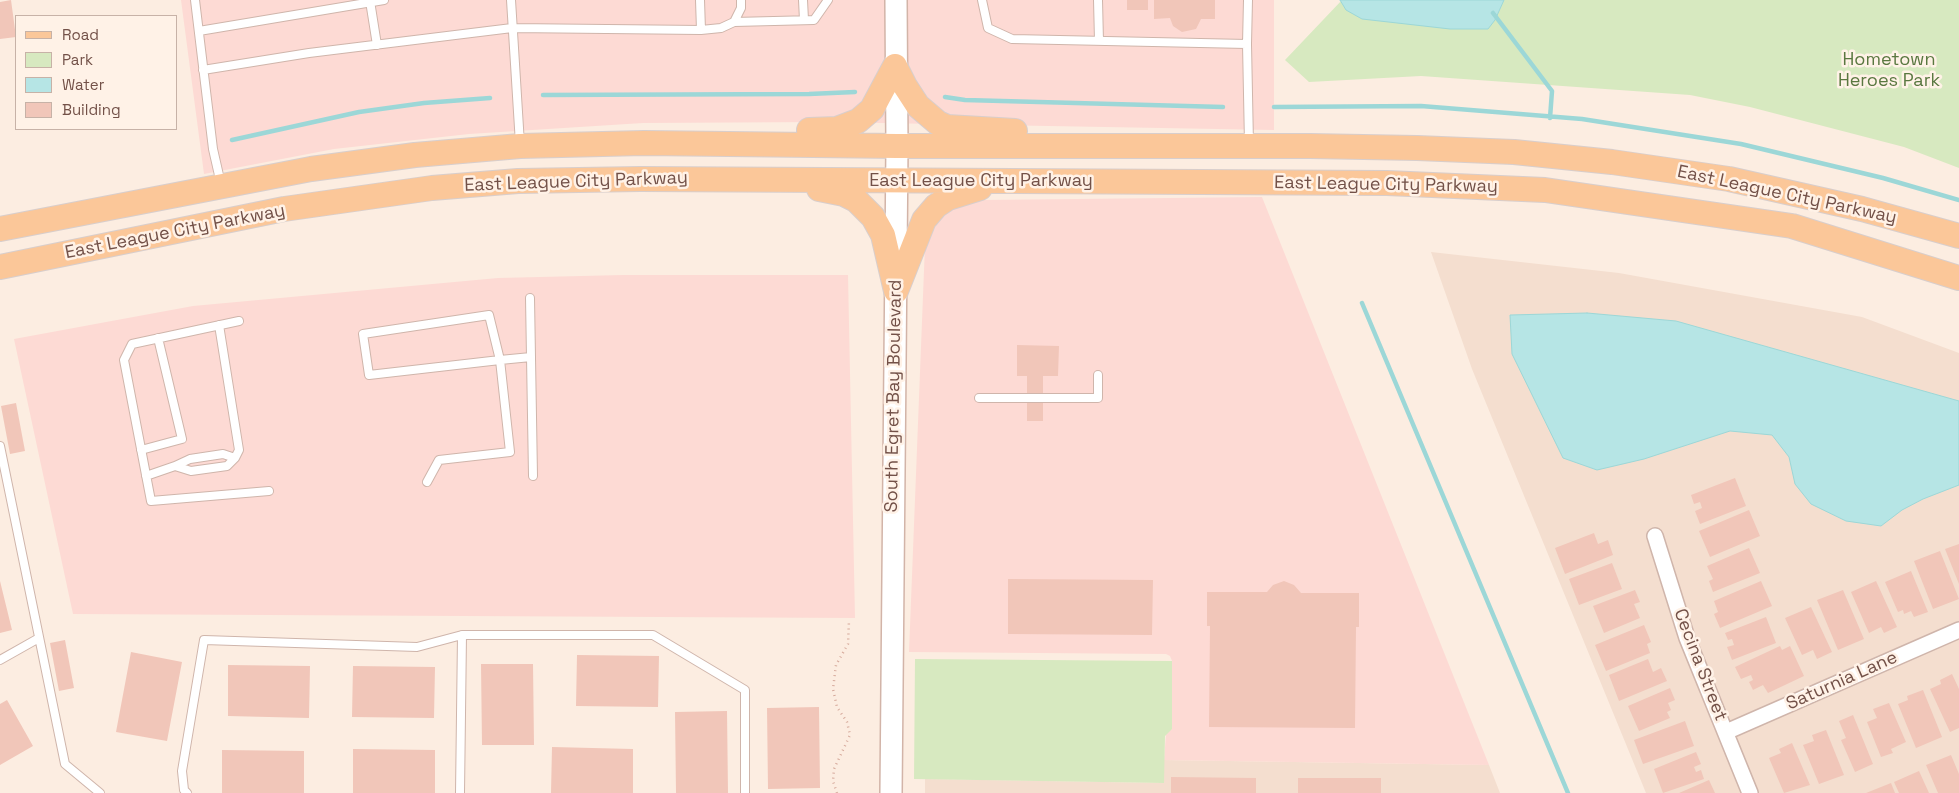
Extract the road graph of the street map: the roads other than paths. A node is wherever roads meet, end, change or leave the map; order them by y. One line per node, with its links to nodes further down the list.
1 (195, 0): 17 (lane)
2 (384, 0): 12 (lane)
3 (511, 0): 15 (lane)
4 (700, 0): 16 (lane)
5 (741, 0): 14 (lane)
6 (804, 0): 13 (lane)
7 (828, 0): 13 (lane)
8 (896, 0): 21 (main road, South Egret Bay Boulevard)
9 (982, 0): 18 (lane)
10 (1098, 0): 18 (lane)
11 (1248, 0): 19 (lane)
12 (370, 1): 17 (lane); 20 (lane)
13 (804, 20): 14 (lane)
14 (734, 22): 16 (lane)
15 (512, 28): 16 (lane); 20 (lane); 25 (lane)
16 (701, 30)
17 (199, 31): 22 (lane)
18 (1099, 41): 19 (lane)
19 (1247, 44): 27 (lane)
20 (377, 45): 22 (lane)
21 (895, 66): 23 (main road); 24 (main road); 26 (main road, South Egret Bay Boulevard)
22 (204, 70): 31 (lane)
23 (644, 143): 25 (main road, East League City Parkway); 26 (main road, East League City Parkway)
24 (1083, 145): 26 (main road, East League City Parkway); 27 (main road, East League City Parkway)
25 (520, 146): 31 (main road, East League City Parkway)
26 (897, 146): 29 (main road, South Egret Bay Boulevard)
27 (1249, 146): 33 (main road, East League City Parkway)
28 (763, 179): 29 (main road, East League City Parkway); 34 (main road, East League City Parkway); 36 (main road)
29 (896, 181): 30 (main road, East League City Parkway); 36 (main road, South Egret Bay Boulevard)
30 (1003, 181): 35 (main road, East League City Parkway); 36 (main road)
31 (221, 186): 32 (main road, East League City Parkway)
32 (0, 229)
33 (1959, 236)
34 (0, 267)
35 (1959, 278)
36 (896, 291): 63 (main road, South Egret Bay Boulevard)
37 (530, 298): 41 (lane)
38 (239, 321): 39 (lane)
39 (219, 325): 40 (lane); 47 (lane)
40 (158, 338): 46 (lane); 46 (lane)
41 (531, 357): 42 (lane); 50 (lane)
42 (500, 360): 42 (lane); 51 (lane)
43 (1098, 375): 44 (lane)
44 (979, 398)
45 (0, 446): 56 (lane)
46 (141, 450): 49 (lane)
47 (235, 458): 48 (lane); 48 (lane)
48 (175, 466): 49 (lane)
49 (146, 476): 52 (lane)
50 (533, 476)
51 (427, 482)
52 (269, 491)
53 (1655, 536): 58 (street, Cecina Street)
54 (1959, 630): 58 (street, Saturnia Lane)
55 (462, 635): 60 (lane); 61 (lane); 62 (lane)
56 (39, 638): 57 (lane); 59 (lane)
57 (0, 660)
58 (1726, 732): 64 (street, Cecina Street)
59 (100, 793)
60 (187, 793)
61 (460, 793)
62 (745, 793)
63 (891, 793)
64 (1750, 793)

